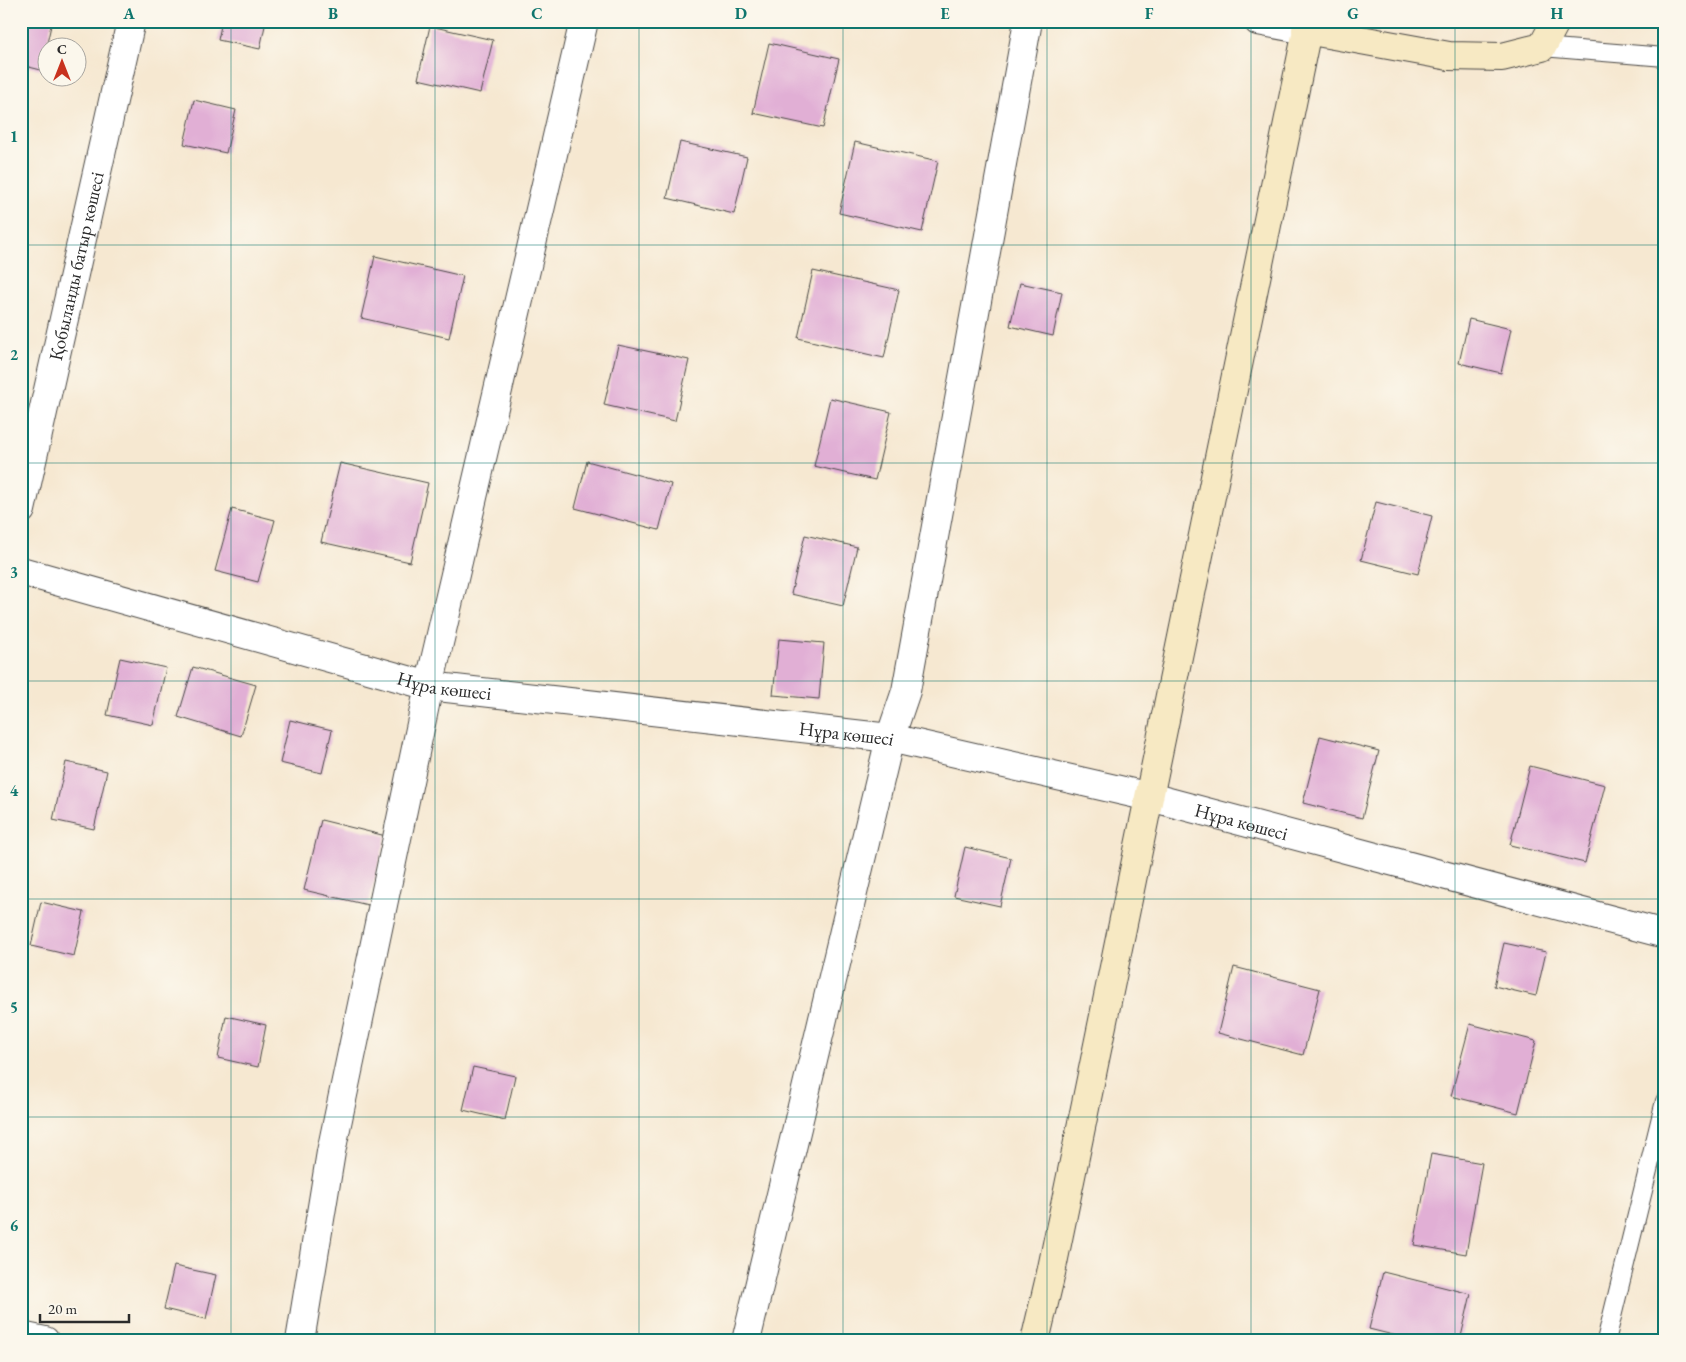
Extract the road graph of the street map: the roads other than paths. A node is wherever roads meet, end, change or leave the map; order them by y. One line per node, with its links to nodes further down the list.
1 (131, 21): 9 (street, Қобыланды батыр көшесі)
2 (584, 21): 11 (street)
3 (1028, 21): 12 (street)
4 (1258, 21): 6 (street)
5 (1556, 21): 7 (street)
6 (1308, 26): 7 (street); 13 (street)
7 (1542, 47): 8 (lane)
8 (1665, 57)
9 (21, 510)
10 (21, 571): 11 (street, Нұра көшесі)
11 (429, 686): 12 (street, Нұра көшесі); 18 (street)
12 (890, 738): 13 (street, Нұра көшесі); 19 (street)
13 (1150, 798): 14 (street, Нұра көшесі); 20 (street)
14 (1665, 934)
15 (1665, 1101): 21 (lane)
16 (21, 1336): 17 (street)
17 (45, 1341)
18 (300, 1341)
19 (746, 1341)
20 (1035, 1341)
21 (1606, 1341)

